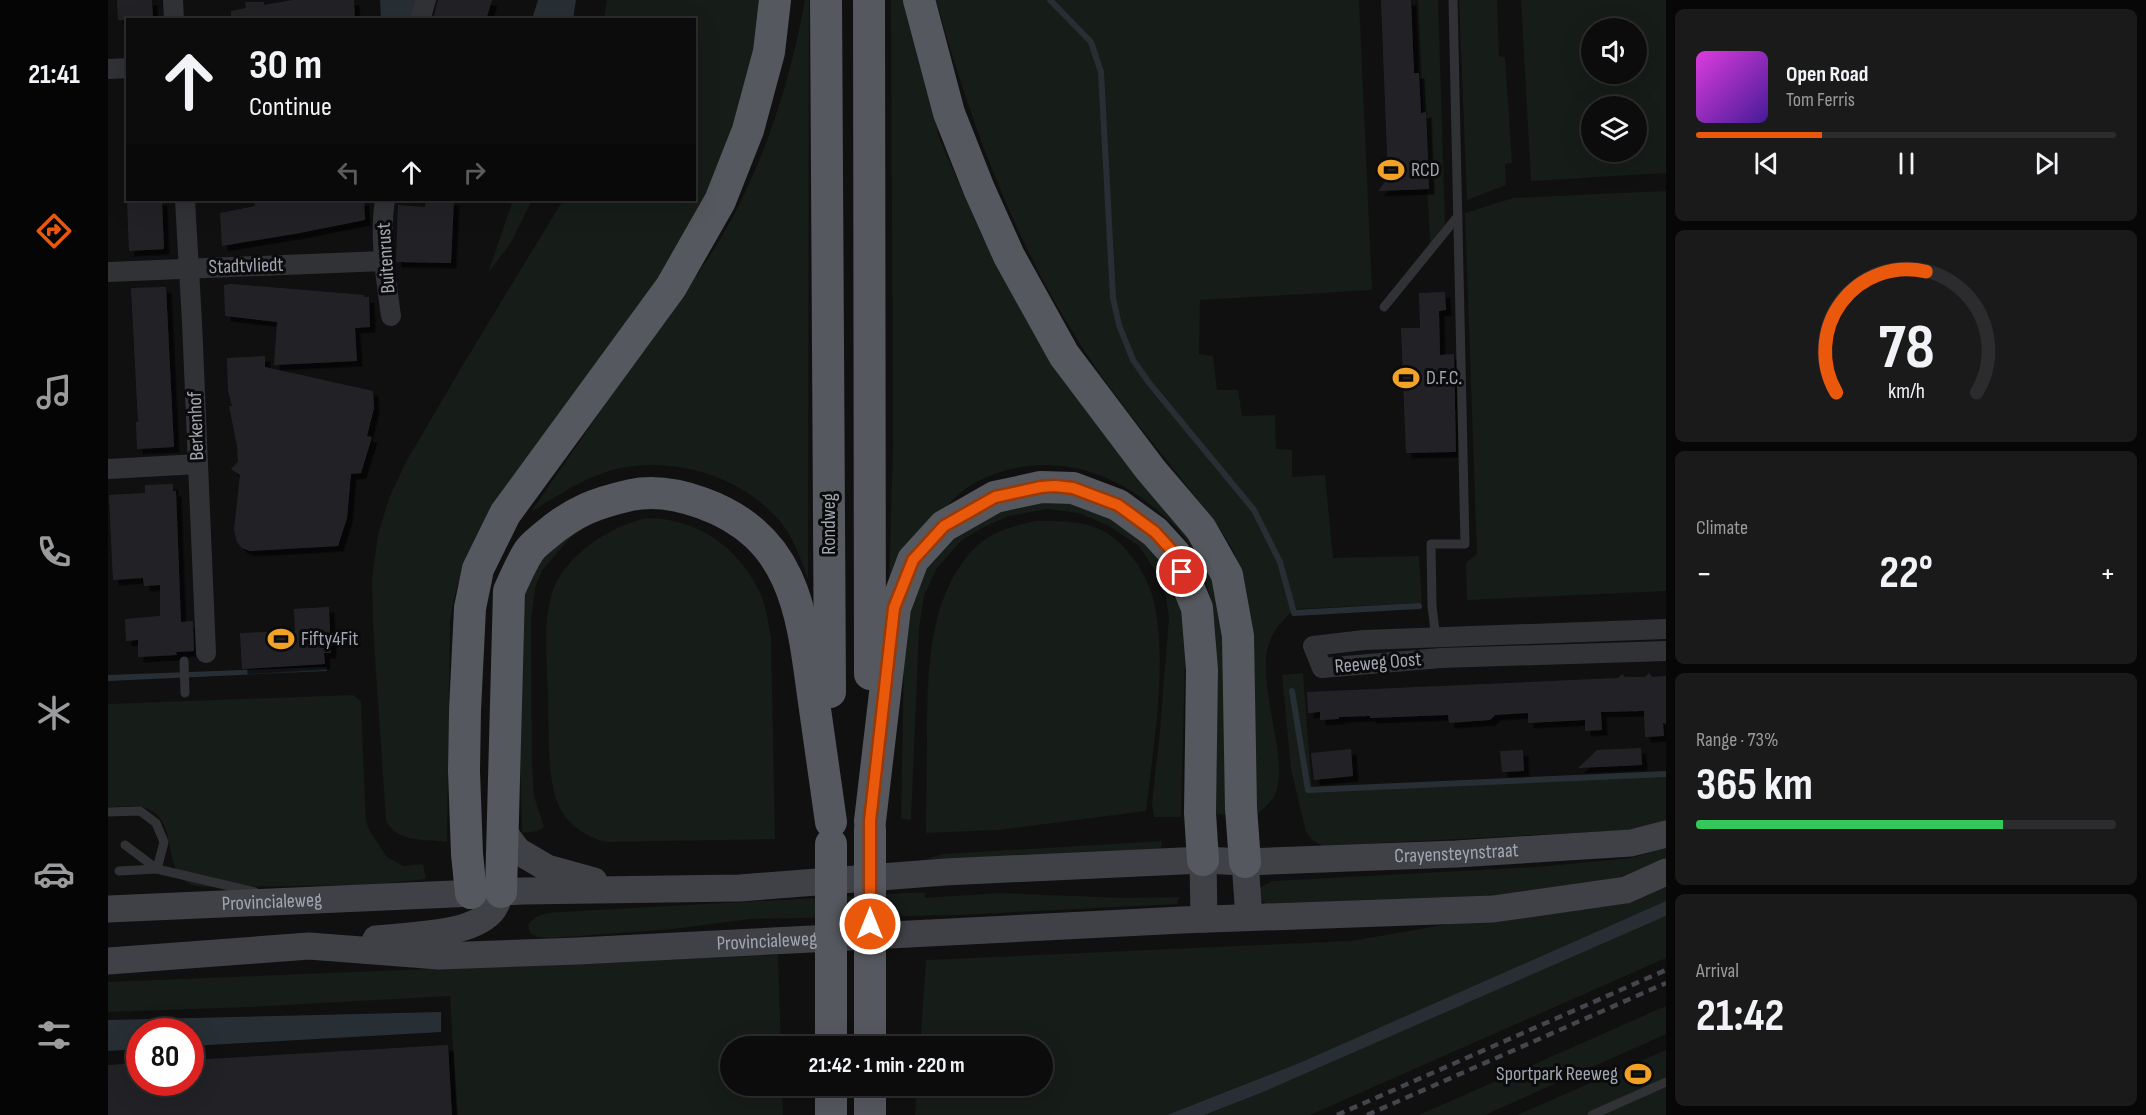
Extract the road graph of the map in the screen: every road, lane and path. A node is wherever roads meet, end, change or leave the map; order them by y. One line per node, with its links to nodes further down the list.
1 (173, 0): 8 (street)
2 (426, 0): 9 (street)
3 (775, 0): 41 (highway)
4 (826, 0): 30 (highway, Rondweg)
5 (869, 0): 29 (highway, Rondweg)
6 (919, 0): 35 (highway)
7 (1452, 0): 14 (lane)
8 (174, 18)
9 (421, 18)
10 (126, 68): 11 (street)
11 (108, 69)
12 (184, 201): 16 (street, Berkenhof)
13 (385, 201): 15 (street, Buitenrust)
14 (1458, 216): 18 (lane); 23 (lane)
15 (384, 261): 16 (street, Stadtvliedt); 19 (street, Buitenrust)
16 (189, 268): 17 (street, Stadtvliedt); 20 (street, Berkenhof)
17 (108, 272)
18 (1384, 307)
19 (391, 316)
20 (198, 464): 21 (street); 25 (street, Berkenhof)
21 (108, 469)
22 (1666, 629): 23 (street, Reeweg Oost)
23 (1436, 639): 24 (street, Reeweg Oost)
24 (1666, 651)
25 (206, 653)
26 (184, 661): 27 (lane)
27 (185, 693)
28 (108, 812): 36 (lane)
29 (870, 821): 34 (highway); 49 (highway, Rondweg, bridge)
30 (831, 822): 31 (highway); 48 (highway, Rondweg, bridge)
31 (503, 831): 39 (main road, Provincialeweg); 41 (highway)
32 (1666, 834): 35 (main road, Crayensteynstraat)
33 (125, 845): 36 (lane)
34 (1203, 860): 35 (main road, Provincialeweg); 39 (main road, Provincialeweg); 44 (main road)
35 (1245, 862): 43 (main road)
36 (157, 869): 37 (lane); 40 (lane)
37 (118, 872)
38 (1666, 872): 43 (main road)
39 (627, 890): 41 (main road, Provincialeweg)
40 (289, 900): 41 (main road, Provincialeweg); 42 (main road, Provincialeweg)
41 (484, 902): 45 (main road, Provincialeweg); 46 (main road)
42 (108, 909)
43 (1250, 917): 44 (main road, Provincialeweg)
44 (1204, 919): 46 (main road, Provincialeweg)
45 (309, 946): 46 (main road, Provincialeweg); 47 (main road, Provincialeweg)
46 (509, 953)
47 (108, 961)
48 (831, 1036)
49 (870, 1036)
50 (1666, 1082): 55 (lane)
51 (831, 1096): 53 (highway)
52 (870, 1096): 54 (highway)
53 (831, 1115)
54 (870, 1115)
55 (1592, 1115)

